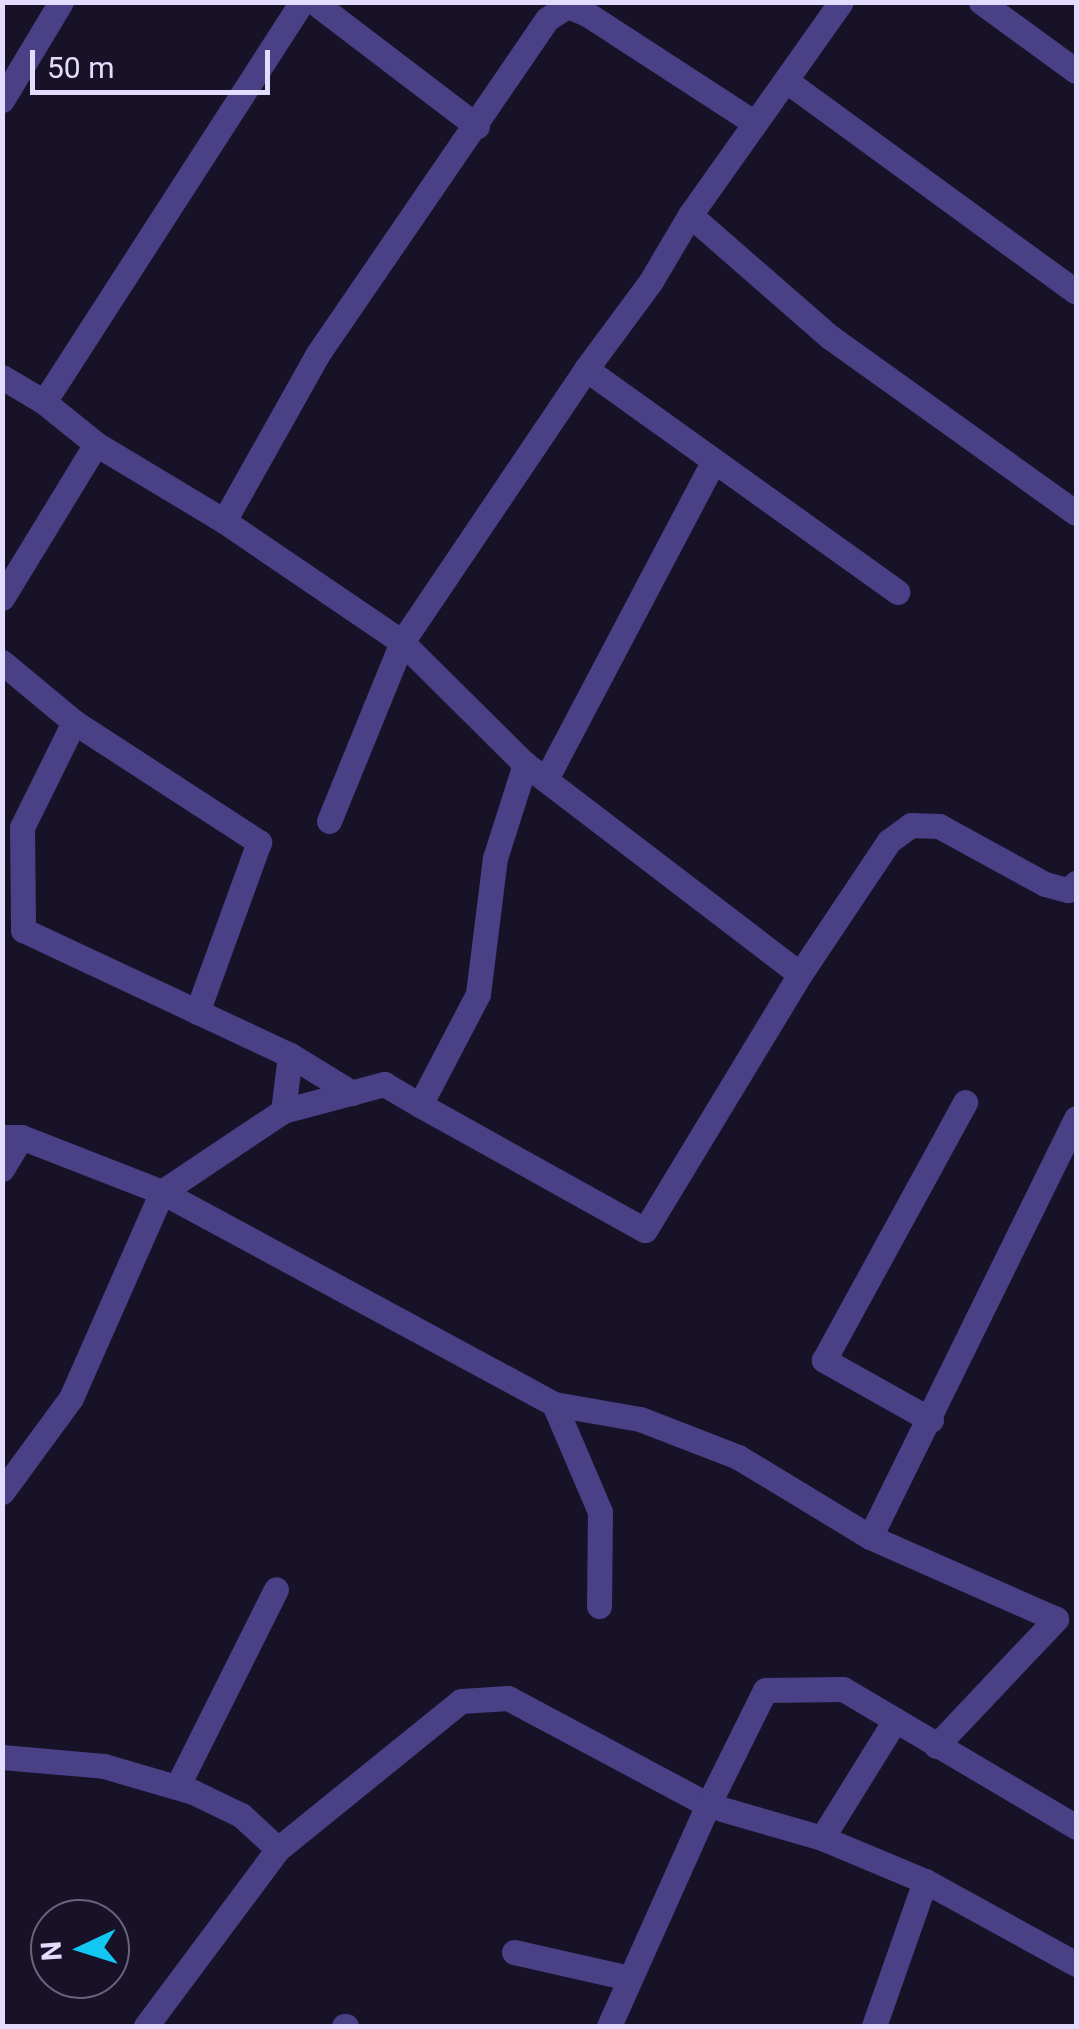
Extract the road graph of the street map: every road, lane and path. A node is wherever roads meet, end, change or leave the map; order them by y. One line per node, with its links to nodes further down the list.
1 (61, 2): 9 (street)
2 (302, 2): 16 (street)
3 (314, 2): 11 (street)
4 (841, 2): 8 (street)
5 (981, 2): 7 (street)
6 (567, 4): 10 (street); 11 (street)
7 (1076, 71)
8 (788, 82): 10 (street); 13 (street)
9 (2, 100)
10 (755, 122): 12 (street)
11 (476, 126): 20 (street)
12 (690, 216): 14 (street); 19 (street)
13 (1076, 292)
14 (586, 369): 18 (street); 23 (street)
15 (2, 377): 16 (street)
16 (44, 402): 17 (street)
17 (96, 444): 20 (street); 22 (street)
18 (713, 462): 21 (street); 26 (street)
19 (1076, 513)
20 (224, 521): 23 (street)
21 (897, 592)
22 (2, 598)
23 (402, 642): 26 (street); 27 (street)
24 (2, 662): 25 (street)
25 (74, 722): 30 (street); 30 (street)
26 (535, 772): 29 (street); 34 (street)
27 (330, 821)
28 (1074, 889): 29 (street)
29 (800, 974): 34 (street)
30 (197, 1012): 31 (street)
31 (290, 1056): 32 (street); 35 (street)
32 (352, 1093): 34 (street); 35 (street)
33 (966, 1102): 41 (street)
34 (420, 1106)
35 (283, 1111): 39 (street)
36 (1076, 1118): 41 (street)
37 (12, 1137): 38 (street); 39 (street)
38 (2, 1169)
39 (162, 1192): 40 (street); 42 (street)
40 (554, 1404): 43 (street); 45 (street)
41 (931, 1420): 43 (street)
42 (2, 1492)
43 (870, 1537): 46 (street)
44 (276, 1589): 50 (street)
45 (598, 1606)
46 (1066, 1625): 48 (street)
47 (894, 1722): 48 (street); 51 (street); 53 (street)
48 (936, 1746): 52 (street)
49 (2, 1756): 50 (street)
50 (177, 1787): 54 (street)
51 (708, 1806): 53 (street); 54 (street); 58 (street)
52 (1076, 1828)
53 (822, 1838): 55 (street)
54 (278, 1849): 59 (street)
55 (925, 1881): 57 (street); 61 (street)
56 (514, 1952): 58 (street)
57 (1076, 1964)
58 (629, 1978): 60 (street)
59 (146, 2026)
60 (609, 2026)
61 (874, 2026)

